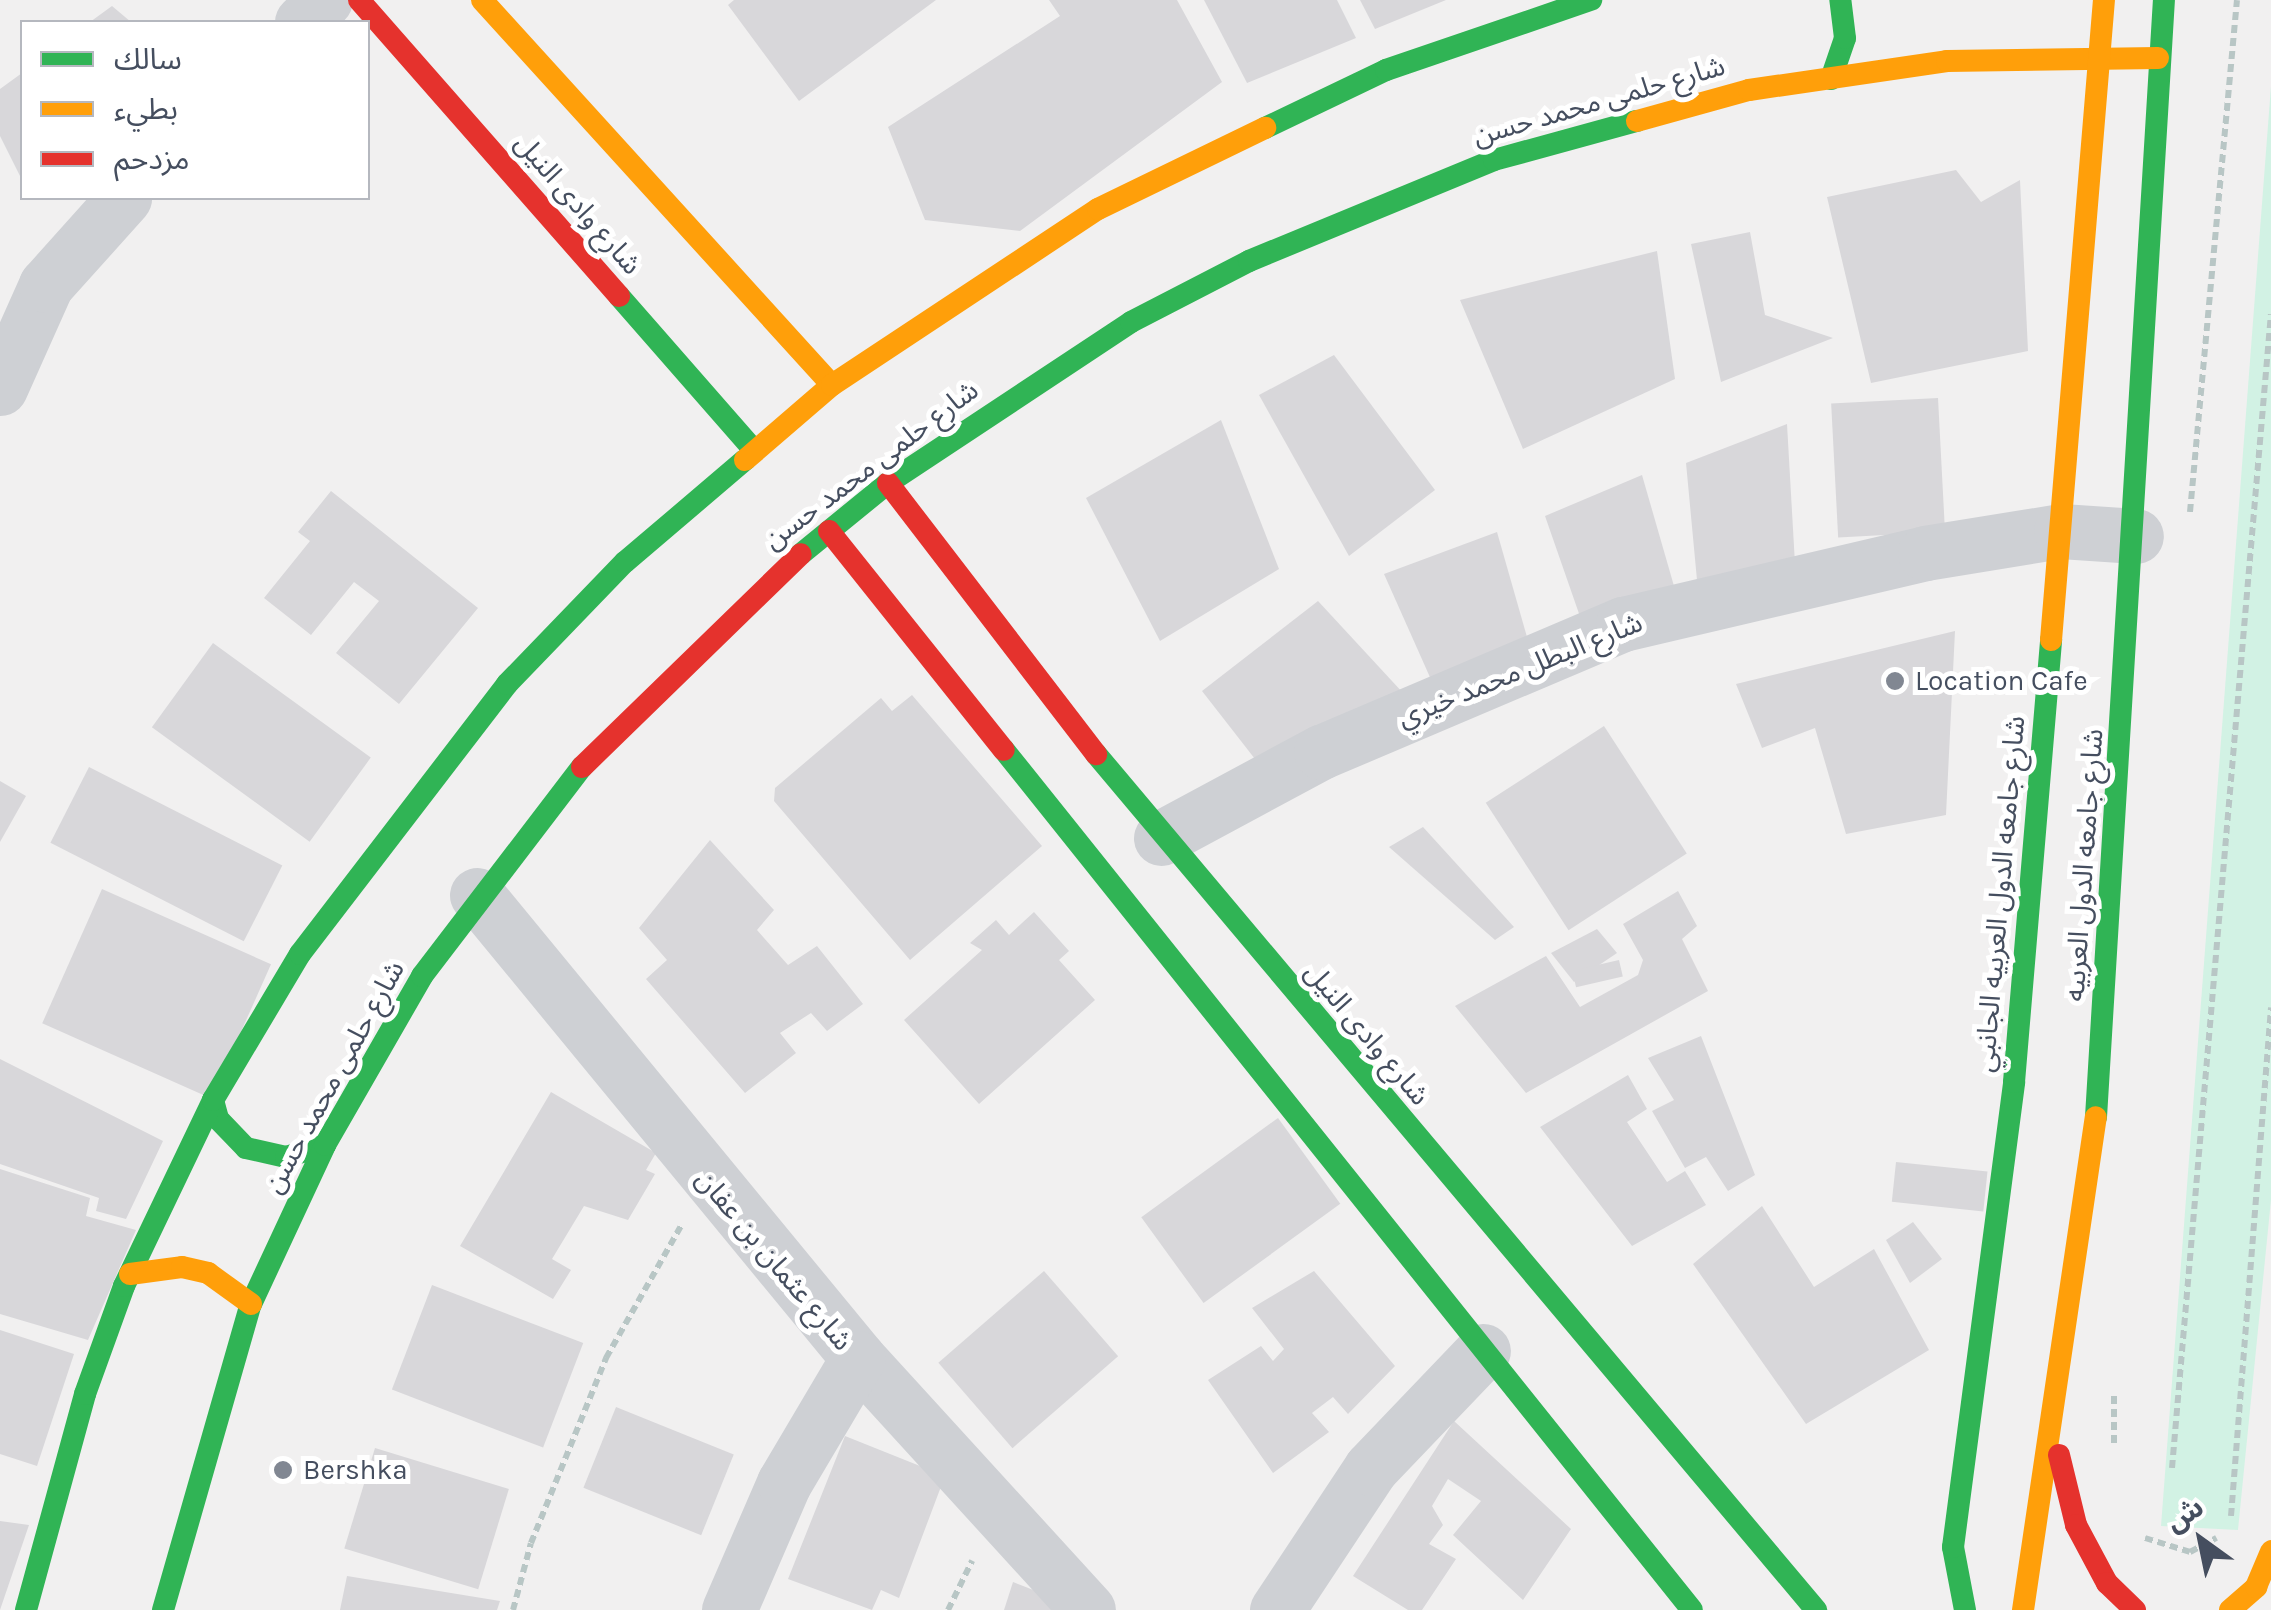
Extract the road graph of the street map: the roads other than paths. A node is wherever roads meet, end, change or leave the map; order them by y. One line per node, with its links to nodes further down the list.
1 (325, 0): 8 (street)
2 (358, 0): 16 (street, شارع وادى النيل)
3 (482, 0): 14 (street)
4 (1592, 0): 14 (street)
5 (1840, 0): 11 (street)
6 (2104, 0): 9 (street, شارع جامعه الدول العربيه الجانبي)
7 (2164, 0): 10 (street, شارع جامعه الدول العربيه)
8 (304, 20)
9 (2093, 57): 10 (street, شارع حلمى محمد حسن); 11 (street, شارع حلمى محمد حسن); 18 (street, شارع جامعه الدول العربيه الجانبي)
10 (2158, 58): 20 (street, شارع جامعه الدول العربيه)
11 (1831, 79): 17 (street, شارع حلمى محمد حسن)
12 (122, 200): 13 (street)
13 (23, 295): 15 (street)
14 (832, 385): 16 (street)
15 (0, 388)
16 (752, 448): 23 (street)
17 (888, 483): 19 (street, شارع حلمى محمد حسن); 21 (street, شارع وادى النيل)
18 (2061, 530): 20 (street, شارع البطل محمد خيري); 21 (street, شارع البطل محمد خيري); 38 (street, شارع جامعه الدول العربيه الجانبي)
19 (829, 531): 22 (street, شارع حلمى محمد حسن); 27 (street)
20 (2162, 534): 29 (street, شارع جامعه الدول العربيه)
21 (1161, 838): 31 (street, شارع وادى النيل)
22 (477, 895): 24 (street, شارع حلمى محمد حسن); 28 (street, شارع عثمان بن عفان)
23 (213, 1100): 24 (street); 25 (street)
24 (324, 1145): 26 (street, شارع حلمى محمد حسن)
25 (130, 1274): 26 (street); 32 (street)
26 (251, 1304): 33 (street, شارع حلمى محمد حسن)
27 (1483, 1351): 36 (street); 37 (street)
28 (858, 1358): 34 (street); 35 (street, شارع عثمان بن عفان)
29 (2058, 1407): 39 (street, شارع جامعه الدول العربيه); 40 (street)
30 (2271, 1551): 41 (street)
31 (1805, 1606)
32 (26, 1610)
33 (162, 1610)
34 (729, 1610)
35 (1088, 1610)
36 (1277, 1610)
37 (1692, 1610)
38 (1965, 1610)
39 (2023, 1610)
40 (2135, 1610)
41 (2230, 1610)

